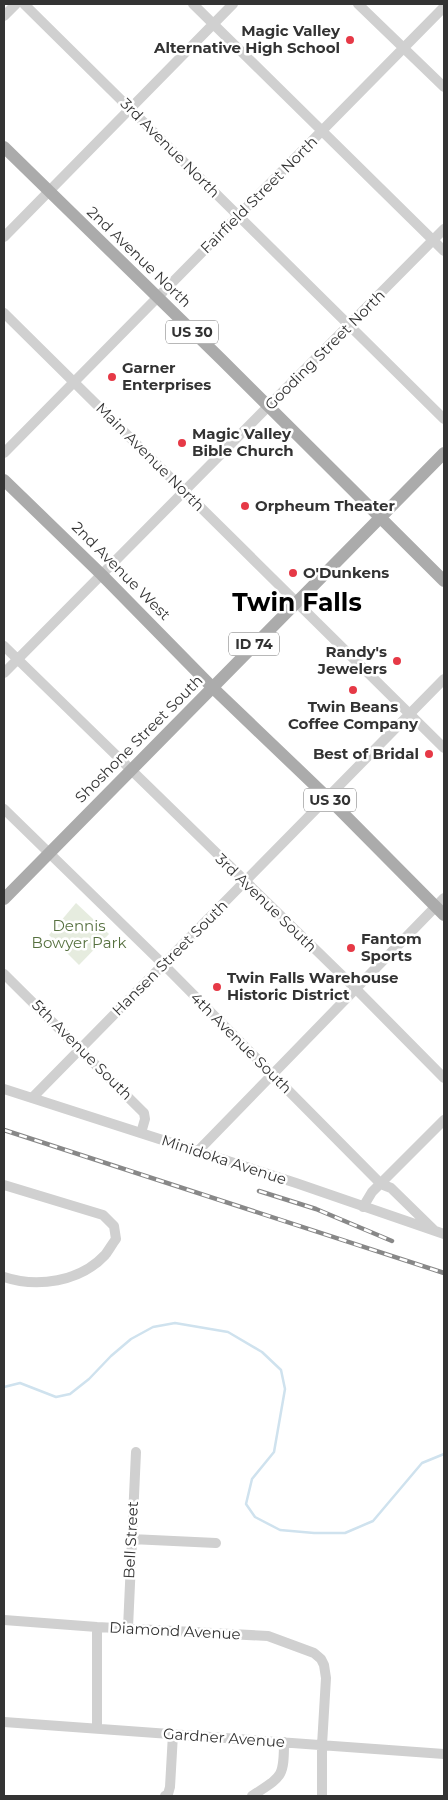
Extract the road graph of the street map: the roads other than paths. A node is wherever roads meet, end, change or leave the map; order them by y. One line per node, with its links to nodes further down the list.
1 (16, 4): 7 (street)
2 (24, 4): 11 (street, 3rd Avenue North)
3 (192, 4): 8 (street)
4 (233, 4): 8 (street)
5 (358, 4): 9 (street)
6 (444, 7): 9 (street, Fairfield Street North)
7 (4, 16)
8 (213, 24): 11 (street); 12 (street)
9 (404, 48): 10 (street); 12 (street, Fairfield Street North)
10 (444, 87)
11 (130, 108): 14 (street); 15 (street, 3rd Avenue North)
12 (322, 131): 15 (street, Fairfield Street North); 18 (street)
13 (4, 146): 14 (main road, 2nd Avenue North / US 30)
14 (49, 191): 17 (street); 20 (main road, 2nd Avenue North / US 30)
15 (238, 215): 20 (street, Fairfield Street North); 22 (street, 3rd Avenue North)
16 (444, 229): 18 (street, Gooding Street North)
17 (4, 237)
18 (433, 240): 19 (street); 22 (street, Gooding Street North)
19 (444, 252)
20 (157, 298): 23 (street, Fairfield Street North); 24 (main road, 2nd Avenue North / US 30)
21 (4, 313): 23 (street, Main Avenue North)
22 (349, 325): 24 (street, Gooding Street North); 25 (street, 3rd Avenue North)
23 (74, 382): 26 (street, Fairfield Street North); 29 (street, Main Avenue North)
24 (268, 407): 29 (street, Gooding Street North); 30 (main road, 2nd Avenue North / US 30)
25 (444, 419)
26 (4, 453)
27 (444, 453): 30 (main road)
28 (4, 480): 31 (main road, 2nd Avenue West / US 30)
29 (185, 492): 31 (street, Gooding Street North); 33 (street, Main Avenue North)
30 (380, 518): 32 (main road, US 30); 33 (main road, ID 74)
31 (102, 575): 35 (street, Gooding Street North); 38 (main road, 2nd Avenue West / US 30)
32 (444, 581)
33 (297, 602): 38 (main road, Shoshone Street South / ID 74); 39 (street, Main Avenue North)
34 (4, 646): 35 (street, 3rd Avenue South)
35 (17, 660): 36 (street, Gooding Street North); 41 (street, 3rd Avenue South)
36 (4, 673)
37 (444, 679): 39 (street, Hansen Street South)
38 (212, 687): 41 (main road, Shoshone Street South / ID 74); 42 (main road, US 30)
39 (411, 714): 40 (street, Main Avenue North); 42 (street, Hansen Street South)
40 (444, 748)
41 (130, 770): 44 (main road, Shoshone Street South / ID 74); 45 (street, 3rd Avenue South)
42 (328, 798): 45 (street, Hansen Street South); 47 (main road, US 30)
43 (4, 809): 44 (street, 4th Avenue South)
44 (48, 854): 46 (main road, Shoshone Street South / ID 74); 48 (street, 4th Avenue South)
45 (245, 882): 48 (street, Hansen Street South); 50 (street, 3rd Avenue South)
46 (4, 899)
47 (441, 906): 50 (street)
48 (164, 965): 51 (street, Hansen Street South); 52 (street, 4th Avenue South)
49 (4, 974): 51 (street, 5th Avenue South)
50 (356, 989): 52 (street); 53 (street, 3rd Avenue South)
51 (81, 1049): 55 (street, Hansen Street South); 57 (street, 5th Avenue South)
52 (272, 1075): 58 (street); 59 (street, 4th Avenue South)
53 (444, 1078)
54 (4, 1089): 55 (street, Minidoka Avenue)
55 (33, 1097): 57 (street, Minidoka Avenue)
56 (444, 1120): 59 (street)
57 (141, 1133): 58 (street, Minidoka Avenue)
58 (197, 1152): 61 (street, Minidoka Avenue)
59 (381, 1184): 61 (street); 62 (street, 4th Avenue South)
60 (4, 1185): 63 (street)
61 (363, 1207): 62 (street, Minidoka Avenue)
62 (440, 1232)
63 (4, 1277)
64 (136, 1452): 65 (street, Bell Street)
65 (131, 1539): 66 (street); 69 (street, Bell Street)
66 (216, 1543)
67 (4, 1620): 68 (street, Diamond Avenue)
68 (97, 1627): 69 (street, Diamond Avenue); 71 (street)
69 (128, 1628): 74 (street, Diamond Avenue)
70 (4, 1722): 71 (street, Gardner Avenue)
71 (97, 1728): 72 (street, Gardner Avenue)
72 (172, 1734): 73 (street, Gardner Avenue); 76 (street)
73 (284, 1742): 74 (street, Gardner Avenue); 77 (street)
74 (322, 1745): 75 (street, Gardner Avenue); 78 (street)
75 (444, 1754)
76 (165, 1796)
77 (252, 1796)
78 (322, 1796)

